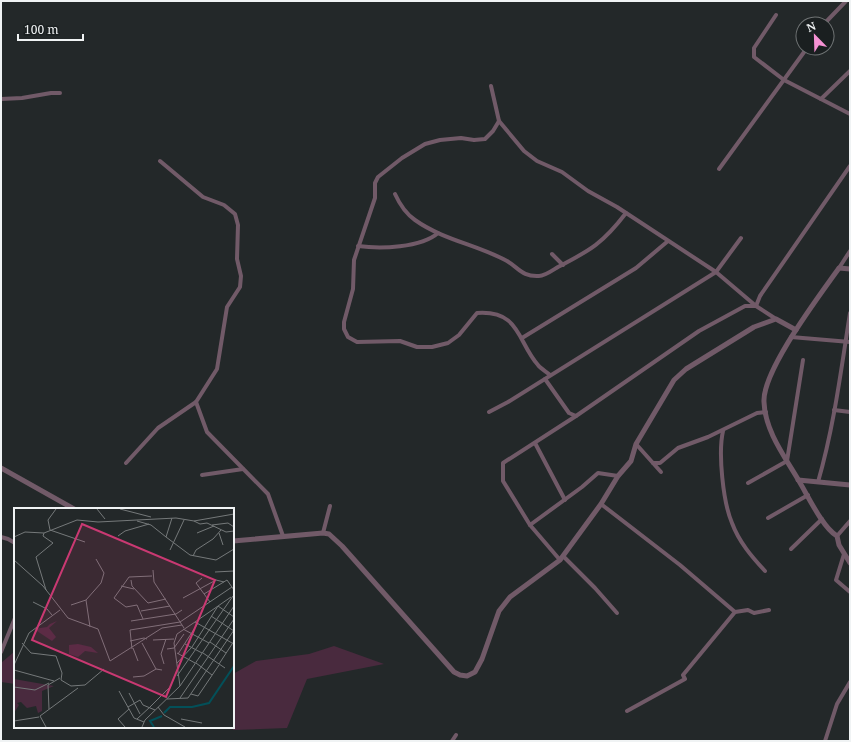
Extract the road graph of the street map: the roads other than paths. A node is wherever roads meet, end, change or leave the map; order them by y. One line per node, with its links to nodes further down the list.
1 (846, 1): 3 (street)
2 (776, 15): 6 (street)
3 (832, 16)
4 (801, 56): 6 (street)
5 (850, 71): 10 (street)
6 (784, 80): 10 (street); 15 (street)
7 (491, 86): 12 (street)
8 (60, 94): 9 (street)
9 (1, 99)
10 (821, 99): 11 (street)
11 (850, 114)
12 (499, 121): 17 (street); 21 (street)
13 (160, 161): 38 (street)
14 (850, 166): 28 (street)
15 (719, 169)
16 (395, 194): 18 (street)
17 (626, 213): 20 (street); 24 (street)
18 (438, 233): 21 (street); 24 (street)
19 (741, 238): 27 (street)
20 (668, 241): 27 (street); 33 (street)
21 (358, 246): 33 (street)
22 (850, 251): 25 (street)
23 (552, 254): 24 (street)
24 (563, 265)
25 (839, 268): 26 (street); 31 (street)
26 (850, 269)
27 (716, 272): 28 (street); 36 (street)
28 (756, 306): 30 (street); 43 (street)
29 (850, 313): 34 (street)
30 (776, 319): 31 (street); 46 (street)
31 (796, 330): 32 (street)
32 (791, 337): 34 (street); 41 (street)
33 (522, 338): 36 (street)
34 (848, 342): 39 (street)
35 (803, 360): 47 (street)
36 (550, 375): 37 (street)
37 (545, 379): 40 (street); 43 (street)
38 (196, 402): 48 (street); 51 (street)
39 (834, 410): 42 (street); 56 (street)
40 (489, 412)
41 (766, 412): 44 (street); 47 (street)
42 (850, 412)
43 (576, 416): 45 (street)
44 (723, 431): 49 (street); 78 (street)
45 (535, 443): 60 (street); 67 (street)
46 (636, 444): 49 (street); 54 (street)
47 (787, 461): 55 (street); 57 (street)
48 (126, 462)
49 (653, 463): 52 (street)
50 (1, 468): 63 (street)
51 (243, 469): 53 (street); 69 (street)
52 (661, 472)
53 (202, 475)
54 (618, 476): 60 (street); 61 (street)
55 (798, 480): 56 (street); 59 (street)
56 (818, 482): 58 (street)
57 (748, 483)
58 (850, 485)
59 (808, 495): 64 (street); 65 (street)
60 (565, 500): 67 (street)
61 (601, 504): 76 (street); 81 (street)
62 (330, 506): 68 (street)
63 (72, 508)
64 (768, 518)
65 (822, 519): 70 (street); 74 (street)
66 (850, 521): 70 (street)
67 (530, 525): 76 (street)
68 (323, 533): 69 (street); 76 (street)
69 (282, 536): 72 (street)
70 (837, 536): 75 (street)
71 (1, 538): 73 (street)
72 (234, 541)
73 (14, 542)
74 (791, 549)
75 (844, 554): 77 (street); 79 (street)
76 (561, 558): 82 (street)
77 (850, 564)
78 (765, 571)
79 (850, 592)
80 (769, 610): 81 (street)
81 (735, 612): 86 (street)
82 (617, 613)
83 (14, 620): 84 (street)
84 (1, 652)
85 (850, 682): 89 (street)
86 (627, 711)
87 (456, 735): 88 (street)
88 (452, 741)
89 (825, 741)

